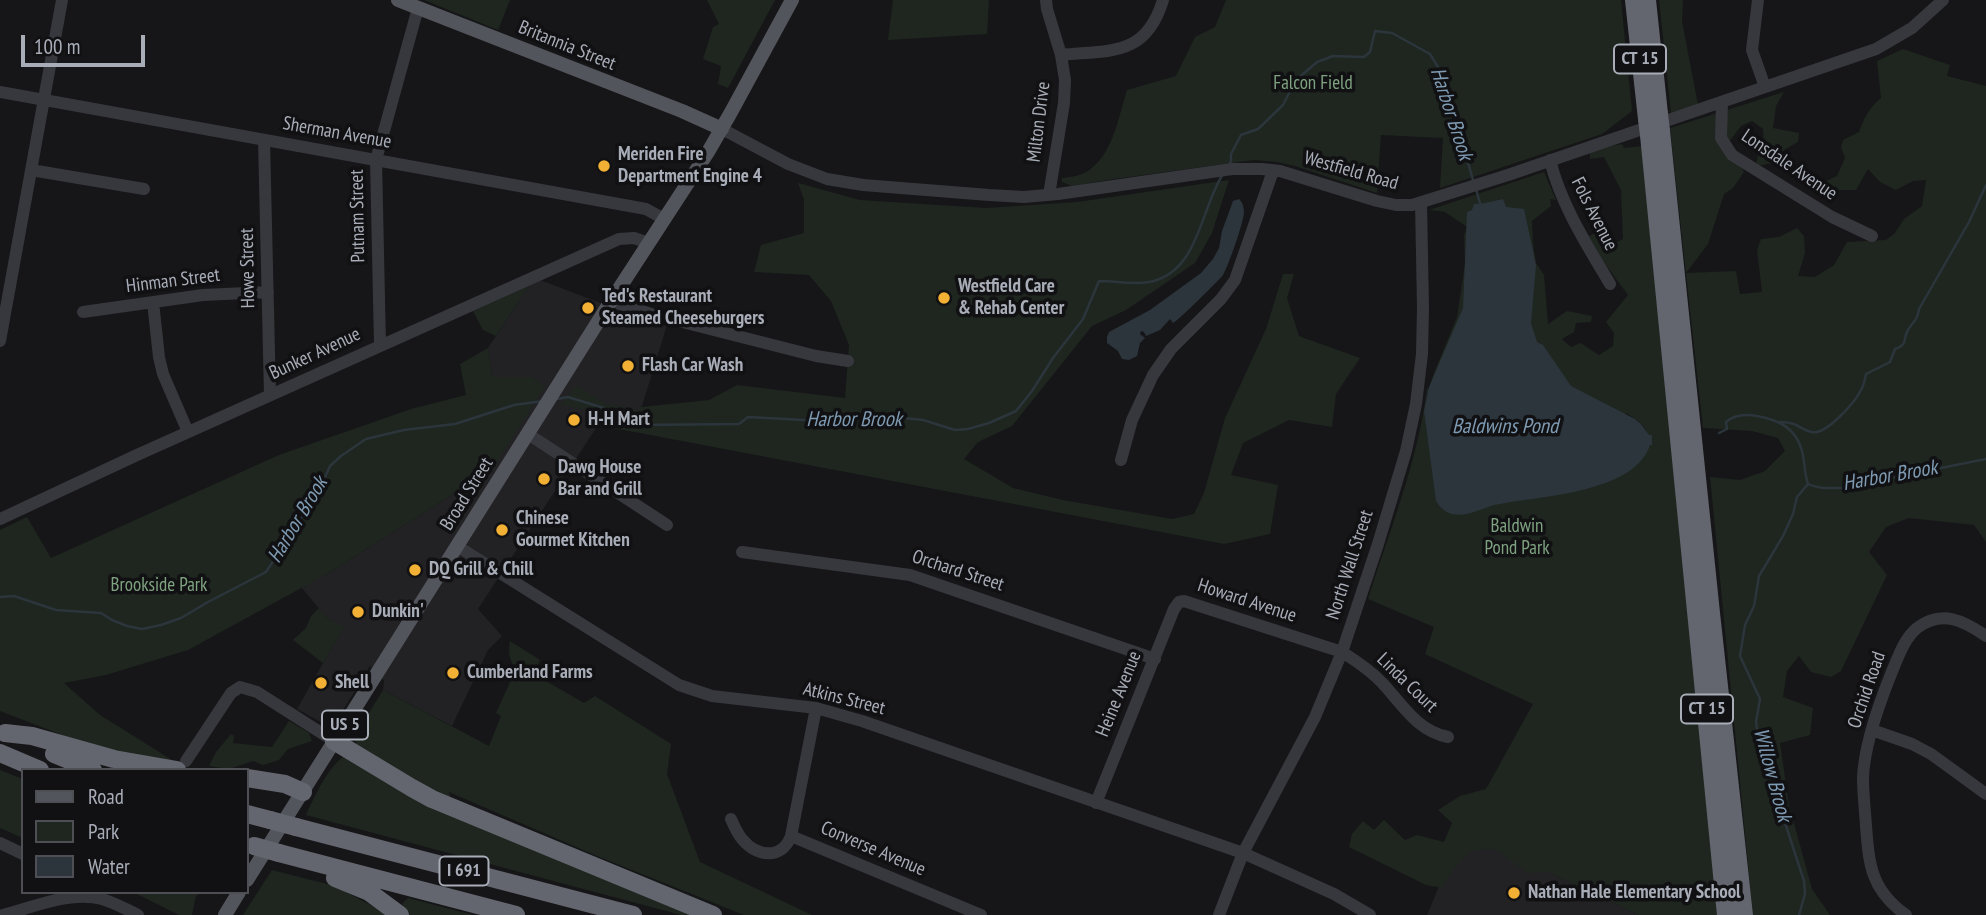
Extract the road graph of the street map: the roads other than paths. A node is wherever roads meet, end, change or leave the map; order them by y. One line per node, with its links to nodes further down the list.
1 (62, 0): 14 (street)
2 (398, 0): 10 (main road, Britannia Street)
3 (792, 0): 17 (main road, US 5)
4 (1046, 0): 11 (street, Milton Drive)
5 (1163, 0): 11 (street)
6 (1634, 0): 16 (highway, CT 15)
7 (1647, 0): 16 (highway, CT 15)
8 (1758, 0): 12 (street)
9 (1943, 0): 12 (street, Westfield Road)
10 (418, 8): 17 (main road, Britannia Street); 19 (street, Putnam Street)
11 (1061, 55): 24 (street, Milton Drive)
12 (1765, 87): 15 (street, Westfield Road)
13 (0, 92): 14 (street, Sherman Avenue)
14 (44, 100): 18 (street, Sherman Avenue); 21 (street)
15 (1722, 102): 20 (street, Westfield Road); 27 (street, Lonsdale Avenue)
16 (1654, 125): 41 (highway, CT 15)
17 (722, 130): 24 (street, Westfield Road); 26 (main road, Broad Street / US 5)
18 (264, 140): 19 (street, Sherman Avenue); 30 (street, Howe Street)
19 (376, 160): 26 (street, Sherman Avenue); 35 (street, Putnam Street)
20 (1550, 160): 25 (street, Westfield Road); 29 (street, Fols Avenue)
21 (31, 170): 23 (street); 34 (street)
22 (1273, 171): 24 (street, Westfield Road); 25 (street, Westfield Road); 40 (street)
23 (144, 189)
24 (1049, 195)
25 (1421, 202): 48 (street, North Wall Street)
26 (664, 219): 28 (main road, Broad Street / US 5)
27 (1872, 236)
28 (649, 243): 31 (main road, Broad Street / US 5); 35 (street, Bunker Avenue)
29 (1610, 284)
30 (268, 292): 32 (street, Hinman Street); 37 (street, Howe Street)
31 (611, 301): 36 (street); 39 (main road, Broad Street / US 5)
32 (153, 302): 33 (street, Hinman Street); 38 (street)
33 (83, 312)
34 (0, 341)
35 (380, 345): 37 (street, Bunker Avenue)
36 (848, 361)
37 (270, 395): 38 (street, Bunker Avenue)
38 (188, 432): 42 (street, Bunker Avenue)
39 (528, 434): 43 (street); 44 (main road, Broad Street / US 5)
40 (1121, 460)
41 (1692, 498): 84 (highway, CT 15); 85 (highway, CT 15)
42 (0, 519)
43 (667, 525)
44 (457, 546): 50 (street, Atkins Street); 54 (main road, Broad Street / US 5)
45 (742, 552): 49 (street, Orchard Street)
46 (1179, 602): 48 (street, Howard Avenue); 49 (street, Heine Avenue)
47 (1986, 636): 51 (street, Orchid Road)
48 (1342, 652): 53 (street, Linda Court); 68 (street, North Wall Street)
49 (1155, 659): 62 (street, Heine Avenue)
50 (816, 708): 62 (street, Atkins Street); 65 (street, Converse Avenue)
51 (1872, 730): 61 (street); 86 (street, Orchid Road)
52 (2, 732): 56 (highway); 58 (highway)
53 (1448, 737)
54 (334, 741): 56 (street); 60 (main road, Broad Street / US 5); 80 (highway)
55 (0, 753): 57 (highway)
56 (182, 766)
57 (35, 768)
58 (88, 768)
59 (248, 778): 60 (highway)
60 (303, 792): 71 (main road, Broad Street / US 5)
61 (1986, 794)
62 (1096, 803): 68 (street, Atkins Street)
63 (248, 814): 79 (highway, I 691, bridge)
64 (731, 819): 65 (street)
65 (791, 836): 81 (street, Converse Avenue)
66 (0, 843): 69 (street)
67 (250, 845): 70 (highway, I 691, bridge)
68 (1242, 853): 82 (street, North Wall Street); 83 (street, Atkins Street)
69 (21, 854)
70 (286, 854): 77 (highway); 78 (highway, I 691)
71 (248, 878)
72 (238, 894): 76 (main road)
73 (43, 898): 74 (street); 75 (street)
74 (3, 915)
75 (138, 915)
76 (225, 915)
77 (400, 915)
78 (516, 915)
79 (633, 915)
80 (713, 915)
81 (981, 915)
82 (1219, 915)
83 (1370, 915)
84 (1727, 915)
85 (1744, 915)
86 (1906, 915)

